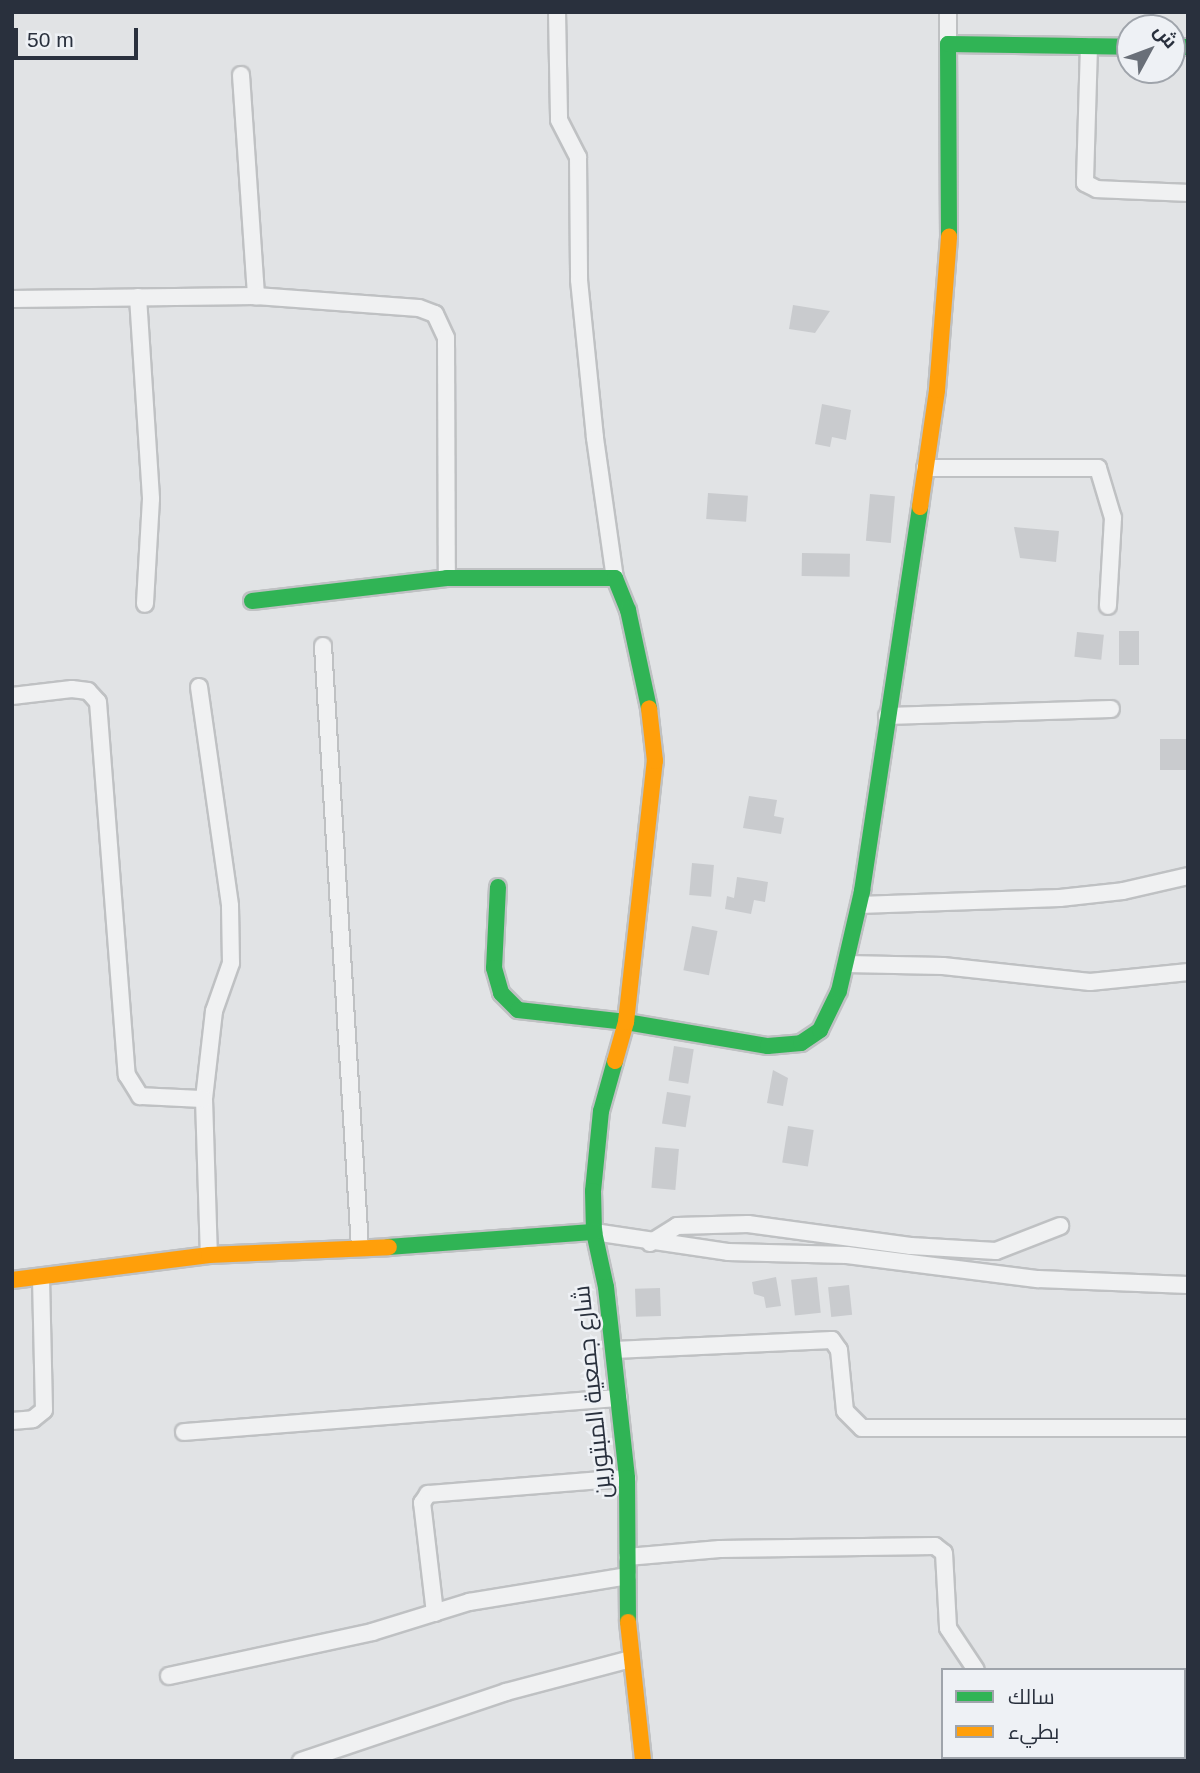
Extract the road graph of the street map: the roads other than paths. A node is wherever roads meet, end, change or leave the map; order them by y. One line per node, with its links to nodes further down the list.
1 (557, 12): 13 (street)
2 (948, 12): 3 (street)
3 (948, 44): 4 (street); 11 (street)
4 (1089, 46): 5 (street); 7 (street)
5 (1116, 47)
6 (241, 75): 8 (street)
7 (1188, 193)
8 (256, 296): 9 (street); 12 (street)
9 (138, 297): 10 (street); 15 (street)
10 (12, 299)
11 (925, 468): 16 (street); 21 (street)
12 (447, 578): 13 (street); 14 (street)
13 (615, 578): 27 (street, شارع جمعية المبتورين)
14 (253, 601)
15 (145, 604)
16 (1108, 606)
17 (323, 646): 32 (street)
18 (199, 687): 28 (street)
19 (12, 696): 28 (street)
20 (1111, 709): 21 (street)
21 (887, 716): 24 (street)
22 (1188, 876): 24 (street)
23 (498, 887): 27 (street)
24 (859, 905): 25 (street)
25 (846, 964): 26 (street); 27 (street)
26 (1188, 972)
27 (626, 1022): 30 (street, شارع جمعية المبتورين)
28 (204, 1099): 33 (street)
29 (1060, 1226): 31 (street)
30 (594, 1232): 31 (street); 32 (street); 37 (street, شارع جمعية المبتورين)
31 (650, 1243): 36 (street)
32 (360, 1247): 33 (street)
33 (209, 1255): 34 (street)
34 (41, 1277): 35 (street); 39 (street)
35 (12, 1280)
36 (1188, 1285)
37 (614, 1350): 38 (street, شارع جمعية المبتورين); 40 (street)
38 (620, 1398): 41 (street); 42 (street, شارع جمعية المبتورين)
39 (12, 1421)
40 (1188, 1427)
41 (184, 1432)
42 (627, 1478): 43 (street, شارع جمعية المبتورين); 45 (street)
43 (627, 1557): 44 (street, شارع جمعية المبتورين); 47 (street)
44 (628, 1576): 45 (street); 46 (street, شارع جمعية المبتورين)
45 (435, 1612): 48 (street)
46 (631, 1659): 49 (street); 50 (street, شارع جمعية المبتورين)
47 (975, 1668)
48 (169, 1676)
49 (301, 1761)
50 (643, 1761)

